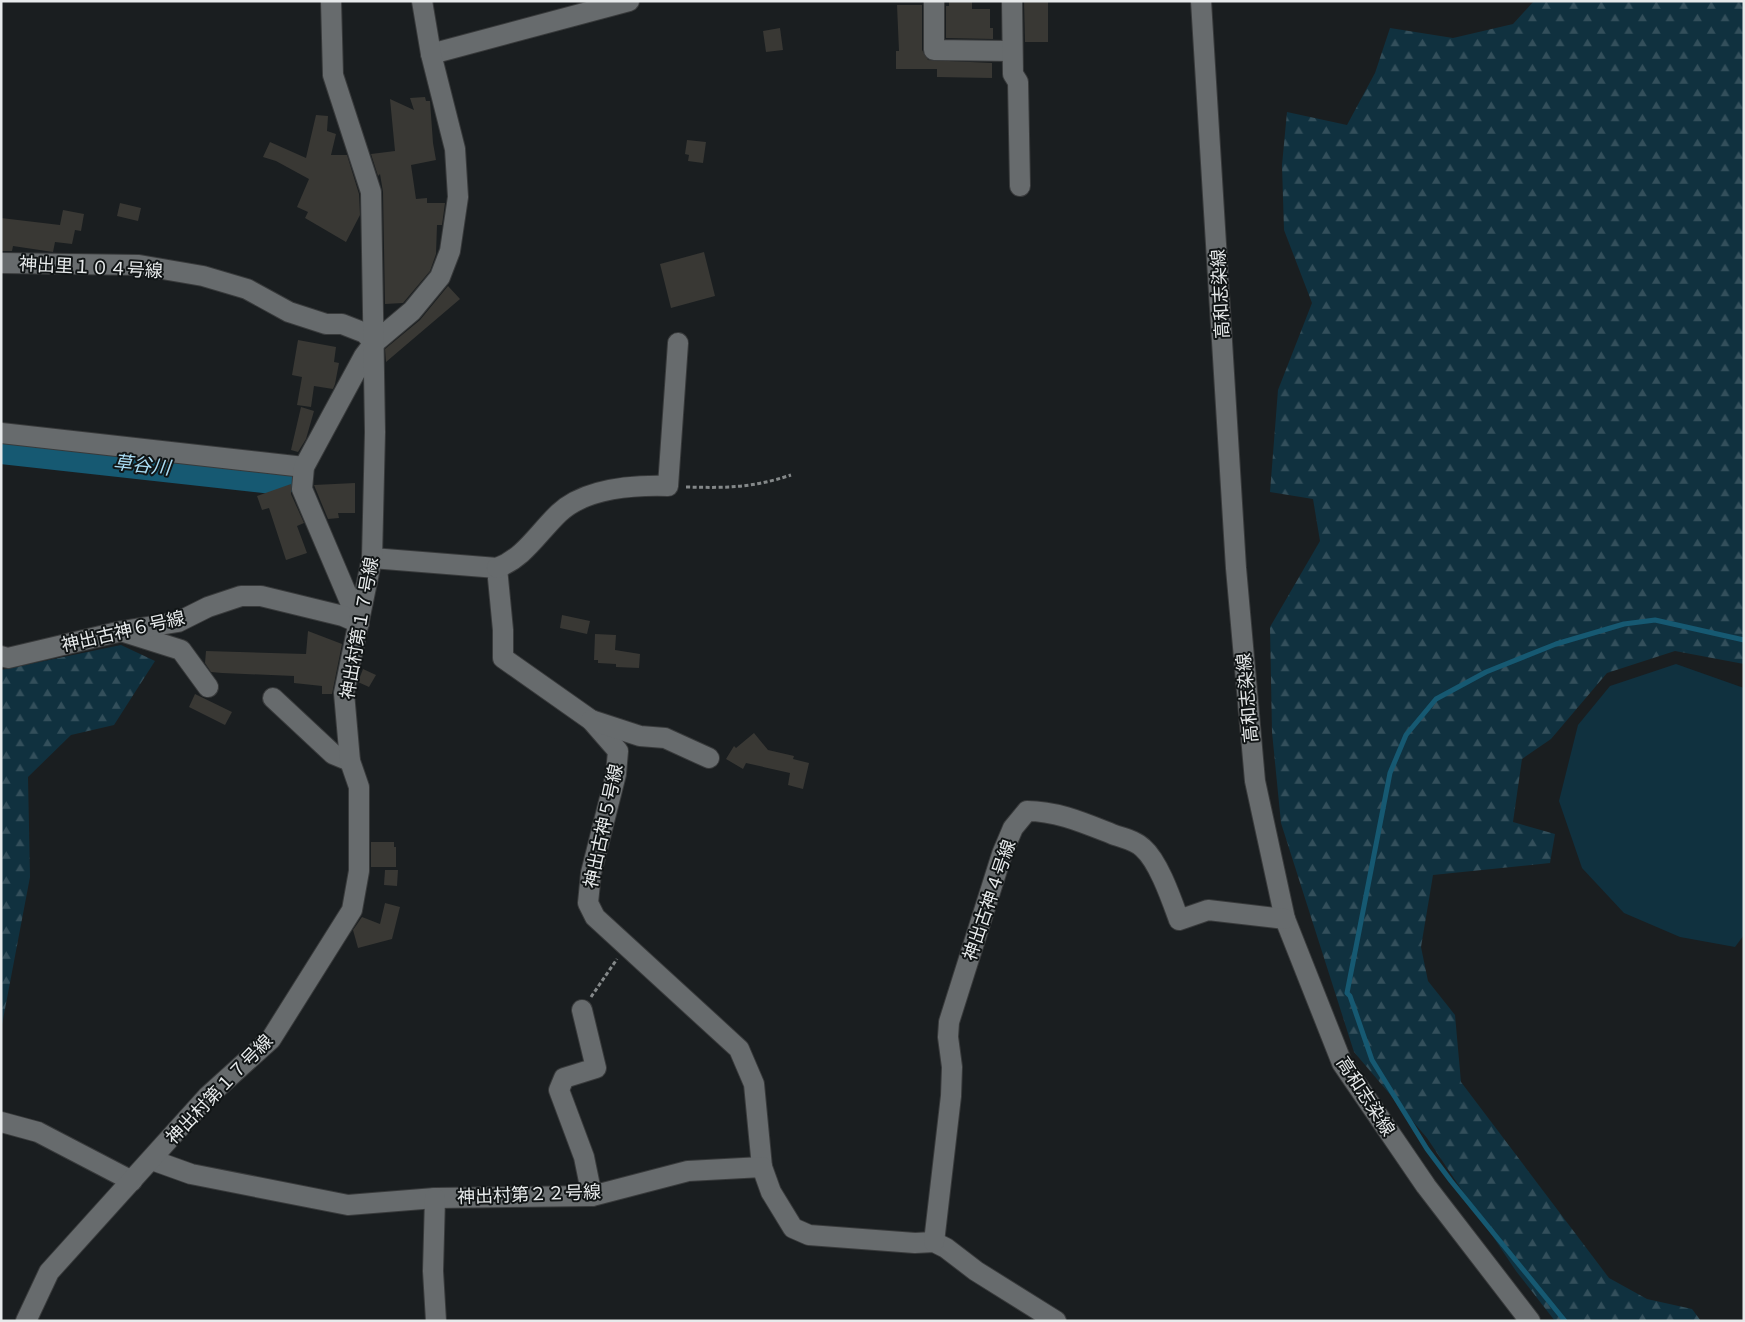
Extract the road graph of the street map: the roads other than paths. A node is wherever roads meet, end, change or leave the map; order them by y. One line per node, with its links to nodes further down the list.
1 (331, 1): 11 (street, 神出村第１７号線)
2 (422, 1): 8 (street)
3 (629, 1): 8 (street)
4 (934, 1): 7 (street)
5 (1012, 1): 7 (street)
6 (1201, 1): 25 (street, 高和志染線)
7 (1012, 51): 9 (street)
8 (431, 54): 11 (street)
9 (1020, 186)
10 (1, 263): 11 (street, 神出里１０４号線)
11 (374, 343): 14 (street); 15 (street, 神出村第１７号線)
12 (678, 343): 16 (street)
13 (1, 433): 14 (street)
14 (304, 466): 17 (street)
15 (372, 558): 16 (street); 17 (street, 神出村第１７号線)
16 (497, 568): 22 (street, 神出古神５号線)
17 (359, 623): 18 (street, 神出古神６号線); 24 (street, 神出村第１７号線)
18 (122, 631): 19 (street, 神出古神６号線); 20 (street)
19 (1, 656)
20 (208, 687)
21 (273, 698): 24 (street)
22 (591, 720): 23 (street); 29 (street, 神出古神５号線)
23 (709, 758)
24 (350, 760): 28 (street, 神出村第１７号線)
25 (1285, 919): 33 (street, 神出古神４号線); 37 (street, 高和志染線)
26 (582, 1010): 31 (street)
27 (1, 1122): 30 (street)
28 (152, 1160): 30 (street, 神出村第１７号線); 32 (street, 神出村第２２号線)
29 (762, 1167): 31 (street, 神出村第２２号線); 33 (street)
30 (132, 1181): 34 (street, 神出村第１７号線)
31 (592, 1196): 32 (street, 神出村第２２号線)
32 (434, 1198): 35 (street)
33 (934, 1242): 36 (street)
34 (26, 1321)
35 (436, 1321)
36 (1056, 1321)
37 (1530, 1321)

